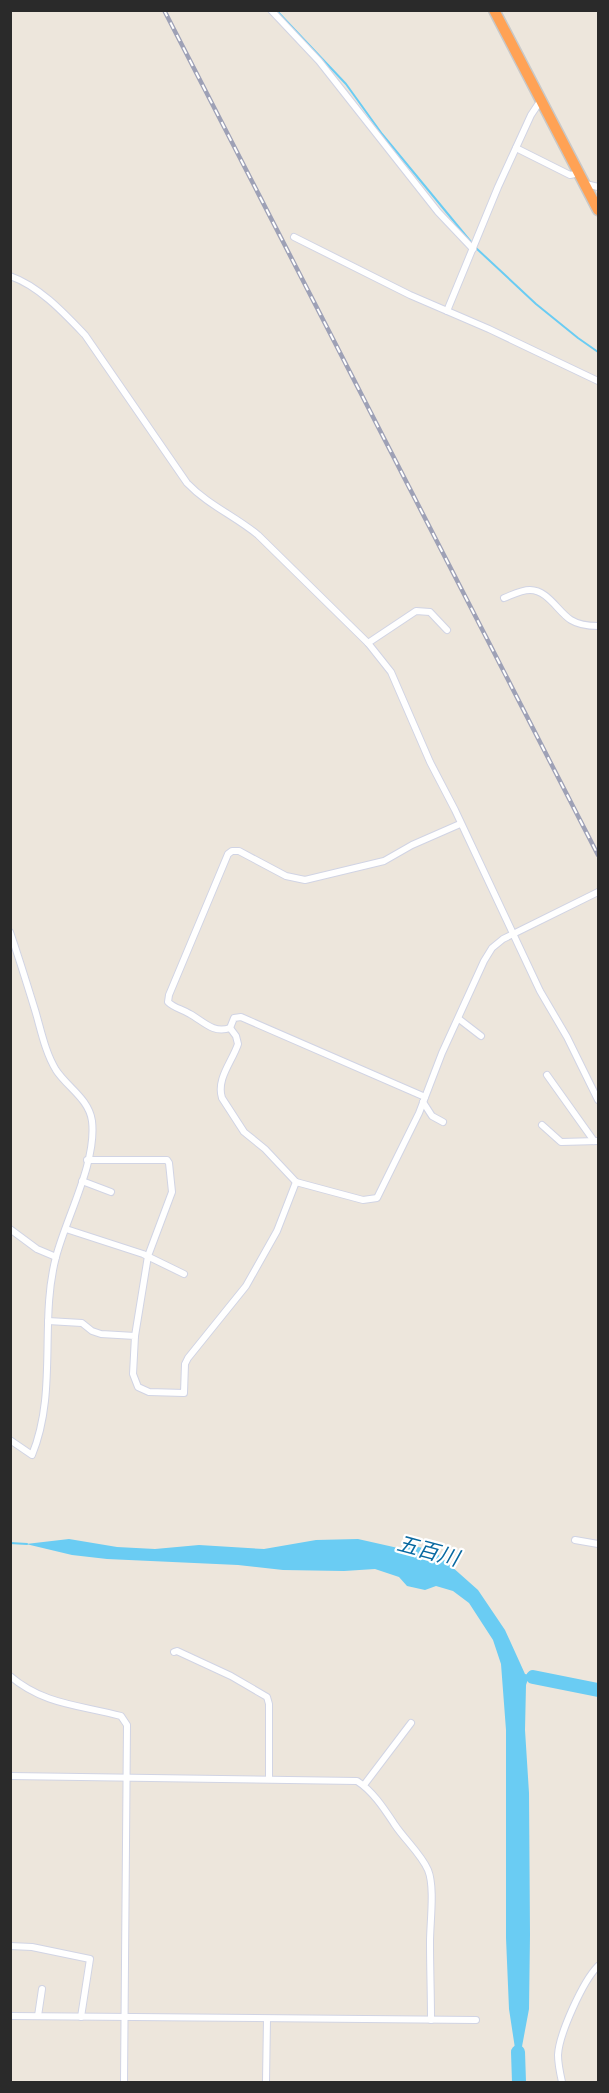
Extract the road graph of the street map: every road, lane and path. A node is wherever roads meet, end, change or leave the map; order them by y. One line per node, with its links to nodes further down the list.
1 (272, 10): 10 (street)
2 (495, 10): 3 (highway)
3 (541, 100): 4 (street); 5 (highway)
4 (516, 148): 5 (street); 10 (street)
5 (581, 173): 6 (highway)
6 (586, 184): 7 (street); 8 (highway)
7 (598, 187)
8 (598, 210)
9 (294, 237): 12 (street)
10 (473, 249): 12 (street)
11 (10, 276): 17 (street)
12 (447, 311): 13 (street)
13 (598, 381)
14 (504, 598): 15 (street)
15 (598, 626)
16 (447, 630): 17 (street)
17 (368, 643): 18 (street)
18 (460, 824): 21 (street); 23 (street)
19 (598, 892): 21 (street)
20 (10, 932): 31 (street)
21 (513, 934): 22 (street); 27 (street)
22 (459, 1019): 24 (street); 26 (street)
23 (230, 1028): 26 (street); 33 (street)
24 (481, 1036)
25 (547, 1075): 30 (street)
26 (424, 1100): 28 (street); 33 (street)
27 (598, 1100)
28 (443, 1122)
29 (542, 1125): 30 (street)
30 (596, 1141)
31 (87, 1160): 32 (street); 37 (street)
32 (81, 1181): 34 (street); 35 (street)
33 (296, 1182): 41 (street)
34 (111, 1192)
35 (66, 1228): 37 (street); 38 (street)
36 (10, 1229): 38 (street)
37 (148, 1256): 39 (street); 41 (street)
38 (56, 1257): 40 (street)
39 (184, 1274)
40 (48, 1321): 41 (street); 42 (street)
41 (135, 1336)
42 (10, 1440)
43 (574, 1540): 44 (street)
44 (598, 1544)
45 (174, 1652): 50 (street)
46 (10, 1676): 49 (street)
47 (411, 1723): 51 (street)
48 (10, 1776): 49 (street)
49 (127, 1777): 50 (street); 58 (street)
50 (269, 1778): 51 (street)
51 (364, 1785): 60 (street)
52 (10, 1946): 57 (street)
53 (598, 1966): 64 (street)
54 (42, 1989): 56 (street)
55 (10, 2016): 56 (street)
56 (38, 2016): 57 (street)
57 (81, 2017): 58 (street)
58 (125, 2017): 59 (street); 62 (street)
59 (267, 2019): 60 (street); 63 (street)
60 (431, 2020): 61 (street)
61 (476, 2020)
62 (124, 2082)
63 (266, 2082)
64 (562, 2082)

